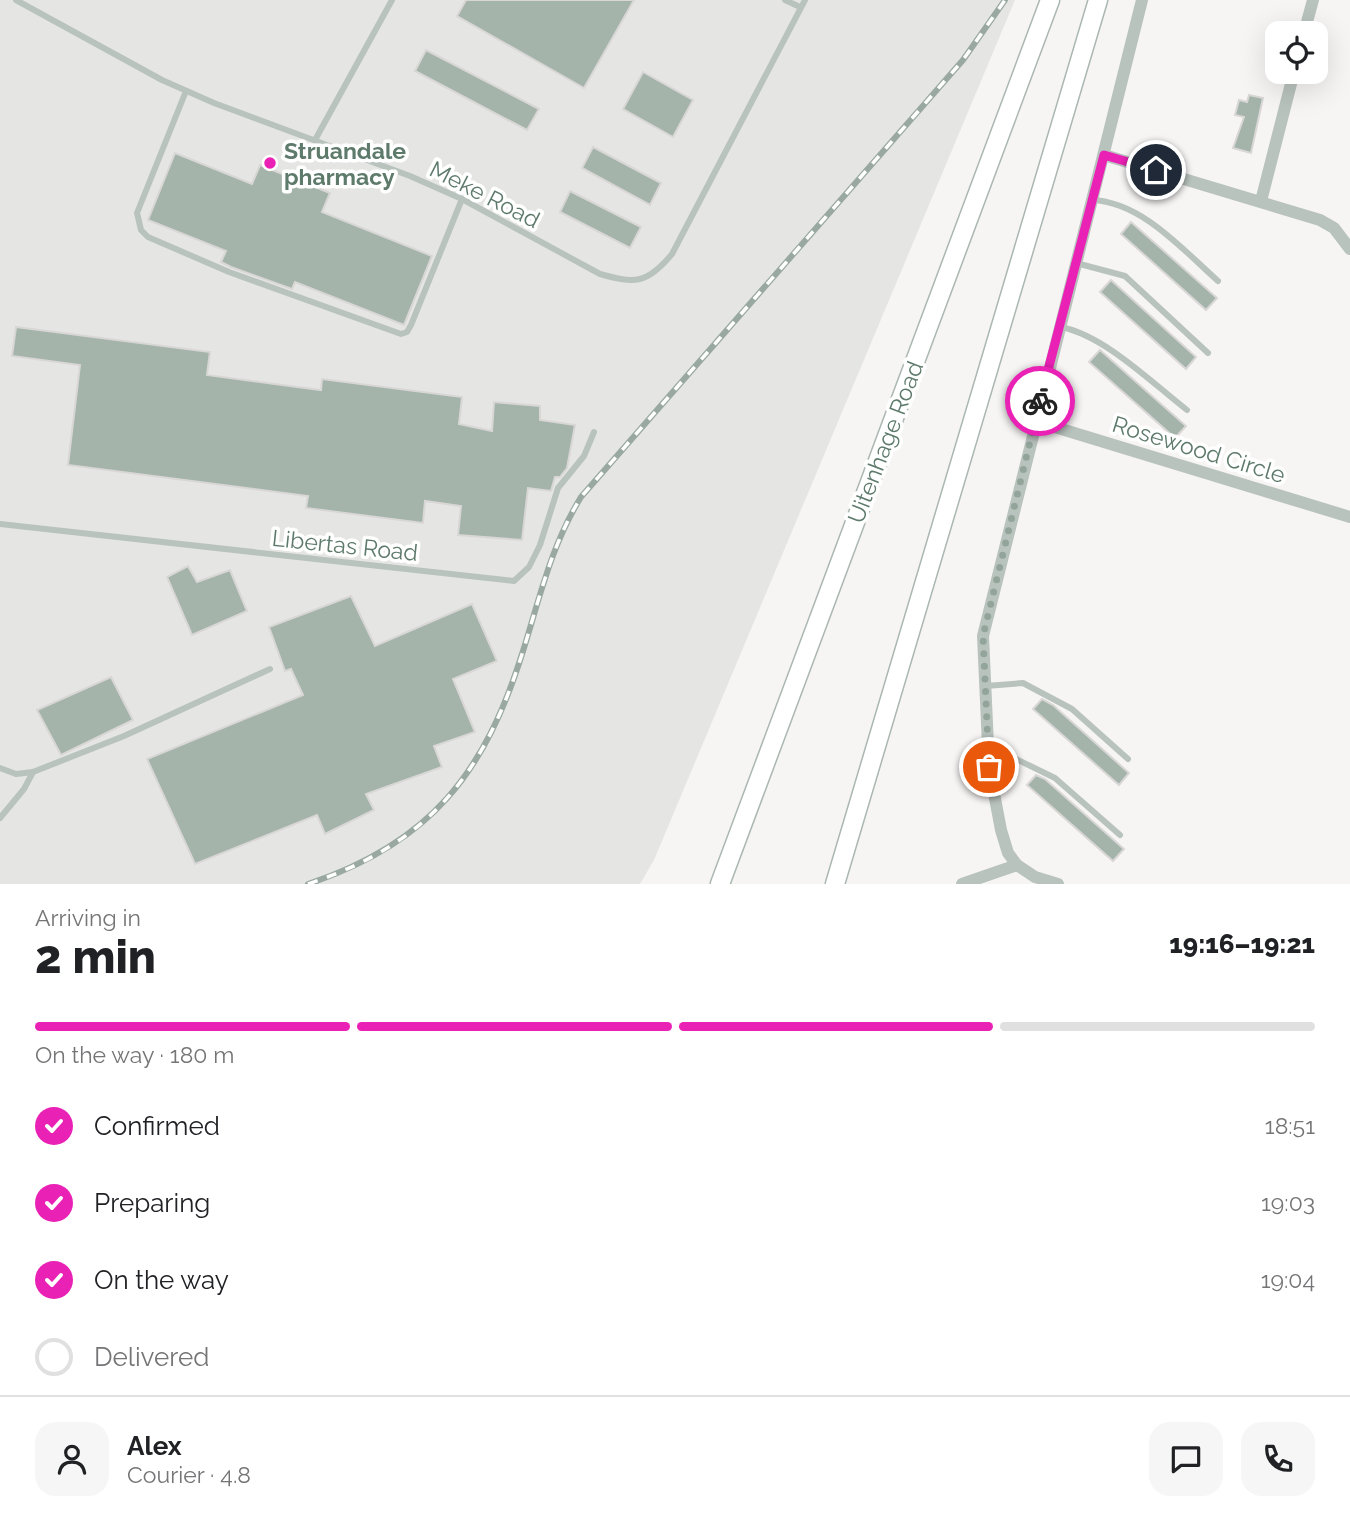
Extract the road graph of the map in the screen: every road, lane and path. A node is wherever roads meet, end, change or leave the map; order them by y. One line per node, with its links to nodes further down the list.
1 (16, 0): 12 (lane, Meke Road)
2 (392, 0): 13 (lane)
3 (785, 0): 9 (lane)
4 (805, 0): 9 (lane, Meke Road)
5 (1051, 0): 38 (main road, Uitenhage Road)
6 (1098, 0): 39 (main road)
7 (1142, 0): 14 (street)
8 (1313, 0): 10 (street)
9 (800, 7): 15 (lane, Meke Road)
10 (1307, 21)
11 (1291, 84): 17 (street)
12 (186, 90): 13 (lane, Meke Road); 15 (lane)
13 (315, 141): 15 (lane, Meke Road)
14 (1104, 155): 16 (street); 17 (street)
15 (462, 199)
16 (1092, 200): 19 (street); 20 (lane)
17 (1261, 201): 18 (street)
18 (1350, 249)
19 (1076, 263): 21 (street); 22 (lane)
20 (1219, 281)
21 (1059, 326): 23 (lane); 24 (street)
22 (1209, 353)
23 (1187, 410)
24 (1035, 421): 26 (street, Rosewood Circle); 29 (street)
25 (594, 432): 27 (lane, Libertas Road)
26 (1350, 517)
27 (0, 524)
28 (270, 669): 33 (lane)
29 (984, 686): 30 (lane); 31 (street)
30 (1128, 759)
31 (989, 767): 35 (lane); 36 (street)
32 (0, 768): 33 (lane)
33 (33, 772): 34 (lane)
34 (0, 818)
35 (1120, 835)
36 (1017, 865): 37 (street); 40 (street)
37 (1036, 880): 41 (street)
38 (720, 884)
39 (835, 884)
40 (962, 884)
41 (1058, 884)

